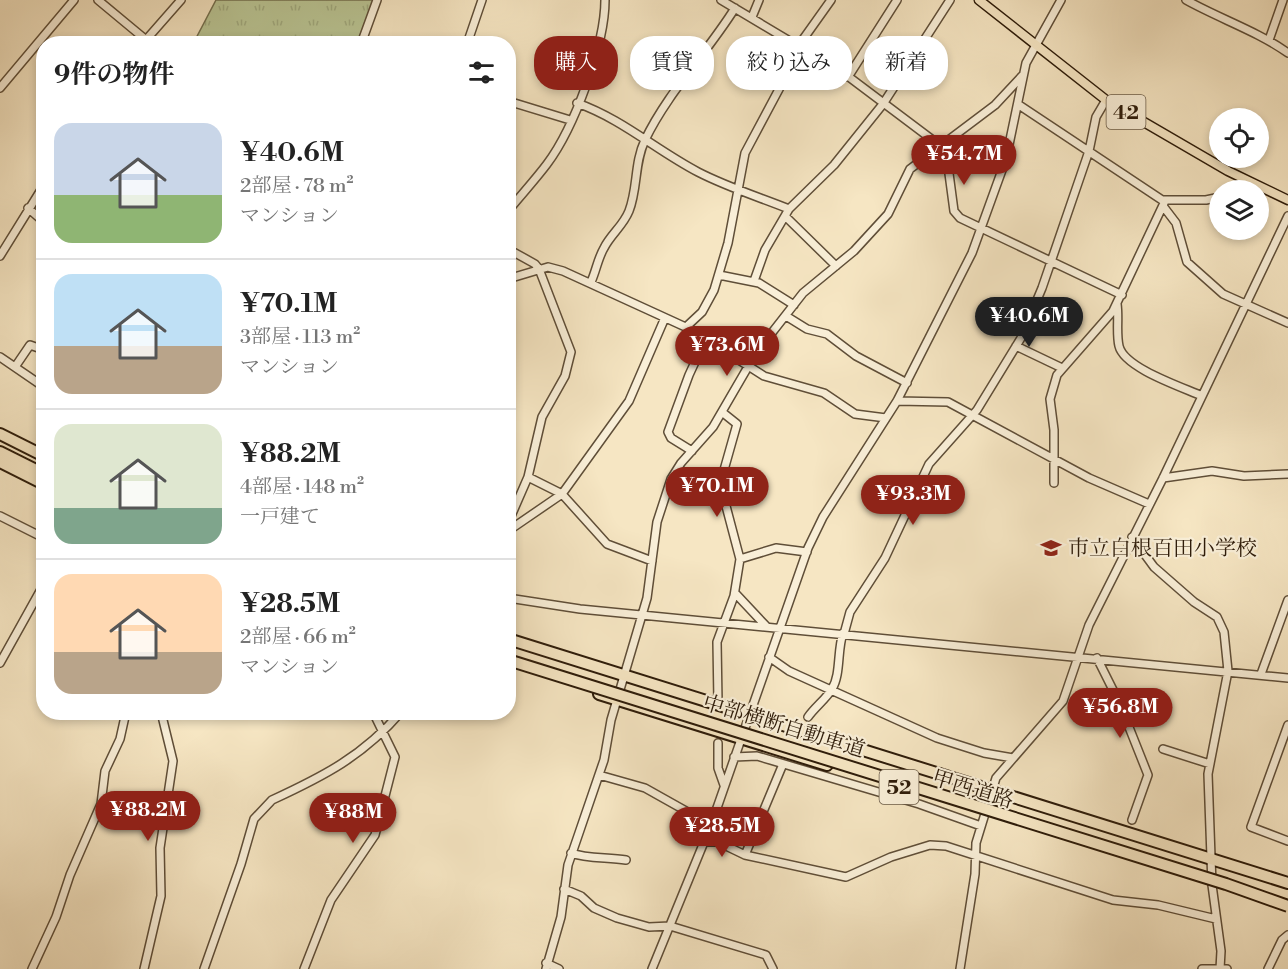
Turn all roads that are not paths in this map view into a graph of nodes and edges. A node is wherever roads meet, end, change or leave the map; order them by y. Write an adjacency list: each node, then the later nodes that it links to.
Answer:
1 (74, 0): 18 (street)
2 (98, 0): 19 (street)
3 (181, 0): 20 (street)
4 (377, 0): 21 (street)
5 (482, 0): 22 (street)
6 (605, 0): 36 (street)
7 (721, 0): 16 (street)
8 (759, 0): 17 (street)
9 (831, 0): 24 (street)
10 (897, 0): 29 (street)
11 (950, 0): 37 (street)
12 (979, 0): 26 (main road, 42)
13 (1061, 0): 26 (street)
14 (1186, 0): 25 (street)
15 (1283, 0): 25 (street)
16 (735, 8): 17 (street); 40 (street)
17 (752, 17): 23 (street)
18 (44, 36)
19 (140, 36)
20 (152, 36)
21 (364, 36)
22 (469, 36)
23 (785, 36)
24 (806, 36)
25 (1269, 40): 28 (street)
26 (1036, 44): 30 (street); 34 (main road, 42)
27 (36, 45): 32 (street)
28 (1288, 53)
29 (852, 72)
30 (1022, 76): 38 (street); 41 (street)
31 (852, 79): 37 (street)
32 (0, 88)
33 (777, 90): 44 (street)
34 (1106, 100): 42 (street); 43 (main road, 42)
35 (516, 103): 39 (street)
36 (577, 103): 39 (street); 40 (street)
37 (883, 104): 41 (street); 52 (street)
38 (1019, 105): 42 (street); 56 (street)
39 (570, 120): 49 (street)
40 (644, 141): 44 (street); 65 (street)
41 (941, 147): 56 (street); 60 (street)
42 (1089, 152): 50 (street); 59 (street)
43 (1245, 180)
44 (740, 189): 52 (street); 62 (street)
45 (1269, 192): 48 (main road, 42)
46 (36, 196): 51 (street)
47 (1209, 199): 50 (street)
48 (1288, 200)
49 (516, 201)
50 (1164, 203): 66 (street); 69 (street)
51 (28, 208): 53 (street); 58 (street)
52 (789, 209): 54 (street)
53 (36, 215)
54 (785, 216): 60 (street); 64 (street)
55 (1288, 216): 69 (street)
56 (981, 229): 59 (street); 82 (street)
57 (516, 253): 61 (street)
58 (0, 256)
59 (1051, 262): 66 (street); 75 (street)
60 (836, 266): 68 (street)
61 (539, 269): 63 (street); 65 (street); 98 (street)
62 (719, 275): 64 (street); 73 (street)
63 (516, 276)
64 (754, 281): 68 (street)
65 (591, 282): 71 (street)
66 (1122, 295): 67 (street)
67 (1117, 304): 80 (street); 83 (street)
68 (794, 305): 70 (street)
69 (1245, 305): 72 (street); 83 (street)
70 (786, 316): 78 (street); 82 (street)
71 (664, 320): 73 (street); 102 (street)
72 (1288, 323)
73 (686, 327): 74 (street)
74 (706, 338): 78 (street); 89 (street)
75 (1016, 346): 80 (street); 86 (street)
76 (36, 347): 79 (street)
77 (0, 357): 79 (street)
78 (748, 365): 85 (street); 87 (street)
79 (15, 367): 81 (street)
80 (1062, 368): 93 (street)
81 (36, 381)
82 (907, 384): 84 (street)
83 (1202, 396): 100 (street)
84 (897, 401): 86 (street); 87 (street)
85 (722, 412): 89 (street); 110 (street)
86 (973, 413): 93 (street); 120 (street)
87 (886, 418): 109 (street)
88 (0, 434): 91 (highway)
89 (692, 451): 111 (street)
90 (0, 452): 95 (highway)
91 (36, 452)
92 (0, 457): 97 (highway)
93 (1053, 459): 101 (street); 103 (street)
94 (0, 462): 99 (highway)
95 (36, 470)
96 (1288, 474): 100 (street)
97 (36, 477)
98 (528, 477): 102 (street); 104 (street)
99 (36, 478)
100 (1163, 478): 103 (street)
101 (1054, 483)
102 (562, 494): 106 (street); 111 (street)
103 (1149, 504): 108 (street)
104 (516, 505)
105 (0, 516): 107 (street)
106 (516, 526)
107 (36, 534)
108 (1132, 537): 123 (street); 129 (street)
109 (807, 552): 110 (street); 119 (street)
110 (741, 559): 112 (street)
111 (652, 561): 116 (street)
112 (735, 593): 117 (street); 118 (street)
113 (36, 598): 127 (street)
114 (516, 599): 116 (street)
115 (1288, 600): 131 (street)
116 (642, 615): 117 (street); 130 (street)
117 (725, 623): 118 (street); 135 (street)
118 (767, 627): 119 (street)
119 (779, 629): 120 (street); 122 (street)
120 (843, 634): 123 (street); 133 (street)
121 (516, 641): 130 (highway, 甲西道路 / 52)
122 (769, 657): 133 (street); 136 (street)
123 (1080, 657): 125 (street); 148 (street)
124 (516, 658): 168 (highway, 中部横断自動車道, bridge)
125 (1097, 658): 129 (street); 155 (street)
126 (516, 662): 169 (highway, 中部横断自動車道, bridge)
127 (0, 663)
128 (516, 668): 134 (highway, 甲西道路 / 52)
129 (1228, 671): 131 (street); 150 (street)
130 (625, 673): 134 (street); 135 (highway, 甲西道路 / 52)
131 (1261, 674): 132 (street)
132 (1288, 678)
133 (832, 689): 137 (street); 148 (street)
134 (617, 700): 144 (highway, 甲西道路 / 52); 151 (street)
135 (718, 702): 136 (highway, 甲西道路 / 52)
136 (749, 713): 144 (street); 153 (highway, 甲西道路 / 52)
137 (808, 717)
138 (124, 720): 176 (street)
139 (163, 720): 177 (street)
140 (377, 720): 143 (street)
141 (394, 720): 143 (street)
142 (1288, 725): 158 (street)
143 (383, 733): 178 (street); 179 (street)
144 (740, 739): 147 (street); 154 (highway, 甲西道路 / 52)
145 (717, 743): 152 (street)
146 (1163, 748): 150 (street)
147 (734, 757): 149 (street); 152 (street)
148 (1013, 758): 153 (street)
149 (783, 764): 157 (street); 161 (street)
150 (1210, 764): 163 (street)
151 (599, 775): 156 (street); 160 (street)
152 (724, 785): 156 (street)
153 (992, 790): 154 (street); 163 (highway, 甲西道路 / 52)
154 (985, 813): 157 (street); 166 (highway, 甲西道路 / 52)
155 (1132, 820)
156 (711, 825): 159 (street)
157 (981, 826): 162 (street)
158 (1288, 841)
159 (704, 842): 161 (street); 172 (street)
160 (571, 853): 164 (street); 167 (street)
161 (745, 855): 162 (street)
162 (975, 855): 171 (street); 183 (street)
163 (1210, 857): 165 (highway, 甲西道路 / 52); 166 (street)
164 (626, 860)
165 (1288, 883)
166 (1212, 885): 170 (highway, 甲西道路 / 52); 171 (street)
167 (564, 889): 172 (street); 174 (street)
168 (1288, 901)
169 (1288, 906)
170 (1288, 911)
171 (1216, 919): 175 (street)
172 (670, 926): 181 (street); 182 (street)
173 (1288, 935): 185 (street)
174 (546, 966): 180 (street)
175 (1223, 968): 184 (street)
176 (32, 969)
177 (144, 969)
178 (204, 969)
179 (304, 969)
180 (559, 969)
181 (652, 969)
182 (773, 969)
183 (960, 969)
184 (1202, 969)
185 (1268, 969)

